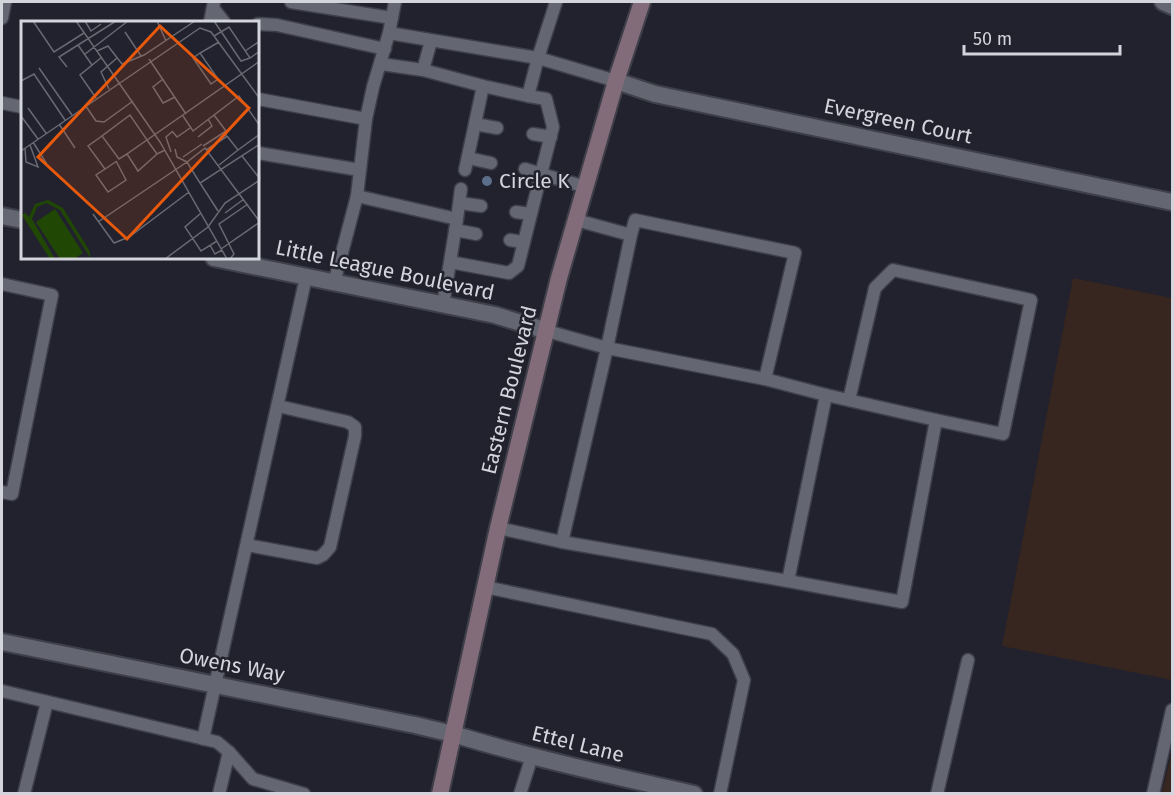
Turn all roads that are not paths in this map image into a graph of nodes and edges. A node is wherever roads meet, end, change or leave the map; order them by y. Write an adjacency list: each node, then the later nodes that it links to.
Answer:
1 (5, 2): 9 (lane)
2 (291, 2): 10 (lane)
3 (395, 2): 10 (lane)
4 (556, 2): 17 (lane)
5 (642, 2): 20 (main road, Eastern Boulevard)
6 (1163, 2): 8 (street)
7 (214, 5): 11 (lane); 12 (lane)
8 (1173, 6)
9 (2, 18)
10 (392, 18): 14 (lane)
11 (210, 21)
12 (223, 21)
13 (260, 24): 16 (lane)
14 (389, 33): 15 (lane); 16 (lane)
15 (431, 41): 17 (lane); 19 (lane)
16 (385, 49): 18 (lane)
17 (537, 58): 20 (lane); 22 (lane)
18 (381, 64): 19 (lane); 26 (lane)
19 (423, 70): 21 (lane)
20 (616, 81): 36 (main road, Eastern Boulevard); 39 (street, Evergreen Court)
21 (483, 86): 22 (lane); 27 (lane)
22 (528, 96): 30 (lane)
23 (260, 99): 26 (lane)
24 (2, 103): 25 (lane)
25 (21, 107)
26 (366, 119): 34 (lane)
27 (475, 124): 28 (lane); 32 (lane)
28 (497, 128)
29 (532, 134): 30 (lane)
30 (551, 137): 35 (lane)
31 (260, 153): 34 (lane)
32 (491, 163)
33 (525, 169): 35 (lane)
34 (360, 170): 38 (lane)
35 (541, 174): 36 (lane); 43 (lane)
36 (586, 187): 46 (main road, Eastern Boulevard)
37 (461, 189): 40 (lane)
38 (357, 196): 47 (lane); 55 (lane)
39 (1173, 202)
40 (459, 203): 41 (lane); 47 (lane)
41 (481, 206)
42 (516, 212): 43 (lane)
43 (530, 214): 51 (lane)
44 (2, 216): 45 (street)
45 (21, 220)
46 (576, 220): 49 (lane); 58 (main road, Eastern Boulevard)
47 (456, 225): 48 (lane); 53 (lane)
48 (476, 234)
49 (631, 235): 59 (lane); 60 (lane)
50 (510, 240): 51 (lane)
51 (523, 242): 53 (lane)
52 (223, 260): 54 (street, Little League Boulevard)
53 (450, 262): 57 (lane)
54 (306, 278): 55 (street, Little League Boulevard); 63 (lane)
55 (333, 283): 57 (street, Little League Boulevard)
56 (2, 284): 65 (lane)
57 (443, 305): 58 (street, Little League Boulevard)
58 (547, 331): 59 (lane); 66 (main road, Eastern Boulevard)
59 (608, 348): 60 (lane); 67 (lane)
60 (765, 379): 61 (lane)
61 (826, 395): 62 (lane); 69 (lane)
62 (849, 400): 64 (lane); 64 (lane)
63 (278, 406): 68 (lane); 68 (lane)
64 (936, 420): 69 (lane)
65 (2, 492)
66 (498, 528): 67 (lane); 70 (main road, Eastern Boulevard)
67 (562, 542): 69 (lane)
68 (247, 545): 73 (lane)
69 (788, 581)
70 (485, 587): 77 (main road, Eastern Boulevard); 88 (lane)
71 (2, 642): 73 (street, Owens Way)
72 (968, 660): 89 (lane)
73 (215, 685): 77 (street, Owens Way); 78 (lane)
74 (2, 691): 75 (lane)
75 (47, 702): 78 (lane); 82 (lane)
76 (1173, 710): 90 (lane)
77 (453, 735): 80 (street, Ettel Lane); 85 (main road, Eastern Boulevard)
78 (203, 739): 79 (lane)
79 (229, 752): 83 (lane); 84 (lane)
80 (532, 756): 81 (street, Ettel Lane); 86 (lane)
81 (632, 787): 87 (street, Ettel Lane)
82 (24, 794)
83 (219, 794)
84 (304, 794)
85 (440, 794)
86 (520, 794)
87 (694, 794)
88 (720, 794)
89 (937, 794)
90 (1153, 794)

